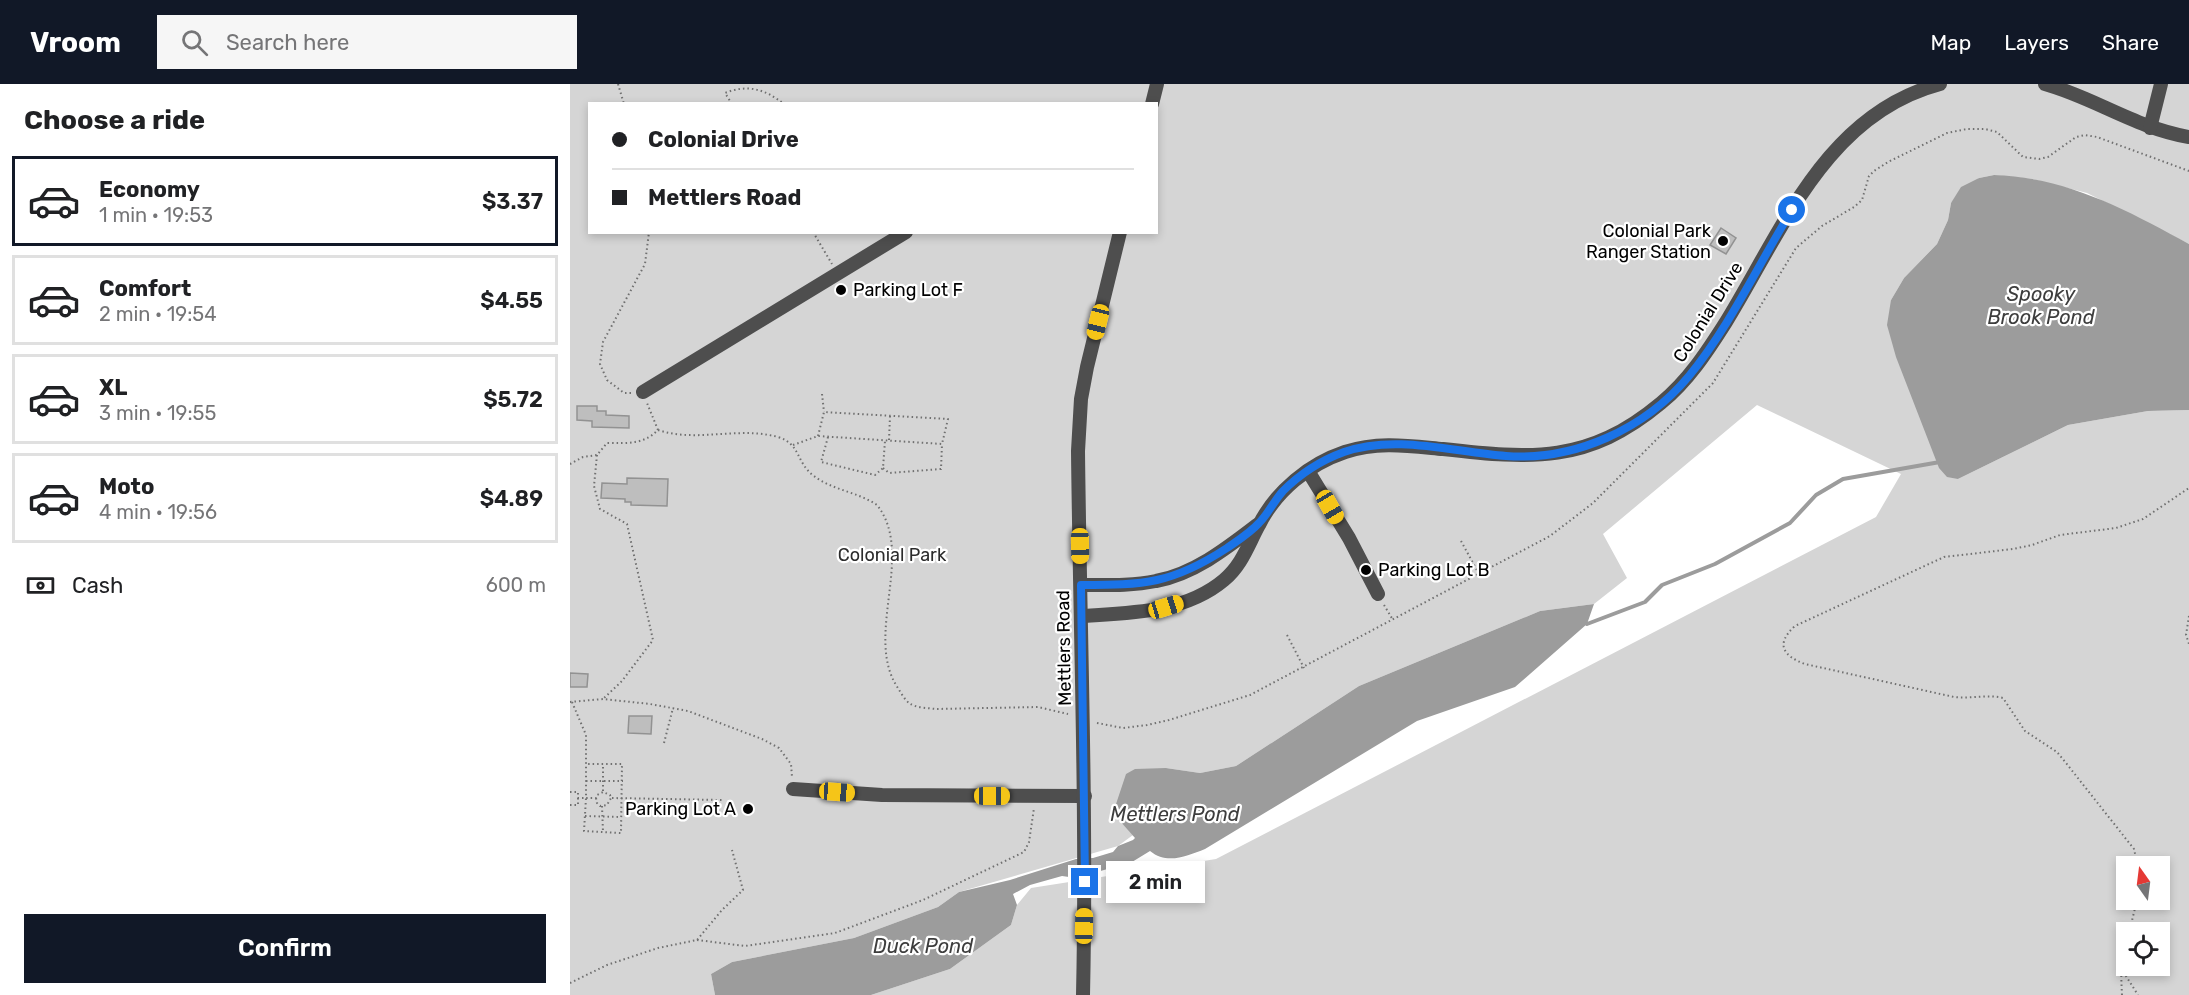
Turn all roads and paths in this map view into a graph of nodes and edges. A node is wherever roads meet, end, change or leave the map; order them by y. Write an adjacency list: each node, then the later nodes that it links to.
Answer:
1 (618, 84): 6 (path)
2 (1157, 84): 9 (street)
3 (1940, 84): 31 (street, Colonial Drive)
4 (2045, 84): 10 (street)
5 (2162, 84): 10 (street)
6 (623, 102)
7 (731, 102): 8 (path)
8 (781, 102)
9 (1152, 102)
10 (2150, 128): 11 (street)
11 (2189, 137)
12 (2189, 171): 35 (path)
13 (649, 234): 18 (path)
14 (814, 234): 17 (path)
15 (903, 234): 17 (street)
16 (1120, 234): 36 (street, Mettlers Road)
17 (838, 274): 18 (street)
18 (643, 392): 22 (path)
19 (822, 394): 20 (path)
20 (824, 412): 21 (path); 23 (path)
21 (890, 416): 25 (path); 26 (path)
22 (658, 430): 27 (path); 28 (path)
23 (818, 436): 24 (path); 27 (path)
24 (828, 437): 25 (path); 30 (path)
25 (887, 441): 26 (path); 30 (path)
26 (942, 444): 30 (path)
27 (793, 445): 47 (path)
28 (597, 455): 29 (path); 44 (path)
29 (570, 464)
30 (883, 468)
31 (1308, 471): 33 (street, Colonial Drive); 37 (street)
32 (2189, 488): 73 (path)
33 (1259, 524): 36 (street, Colonial Drive); 38 (street, Colonial Drive)
34 (1461, 541): 35 (path)
35 (1479, 574): 40 (path)
36 (1081, 585): 38 (street, Mettlers Road)
37 (1378, 594): 40 (path)
38 (1082, 616): 59 (street, Mettlers Road)
39 (2189, 616): 42 (path)
40 (1393, 620): 43 (path)
41 (1287, 635): 43 (path)
42 (2189, 644)
43 (1304, 668): 48 (path)
44 (603, 699): 45 (path); 46 (path)
45 (571, 702): 50 (path)
46 (673, 708): 49 (path); 55 (path)
47 (1075, 716)
48 (1091, 721)
49 (664, 743)
50 (586, 764): 51 (path); 52 (path)
51 (603, 764): 53 (path); 54 (path)
52 (586, 781): 53 (path); 61 (path)
53 (603, 781): 54 (path); 57 (path)
54 (622, 782): 64 (path)
55 (793, 789): 58 (street)
56 (570, 792): 60 (path)
57 (603, 792): 62 (path); 63 (path)
58 (1036, 796): 59 (street); 74 (path)
59 (1085, 796): 78 (street, Mettlers Road)
60 (578, 798): 61 (path); 66 (path)
61 (586, 798): 62 (path); 68 (path)
62 (596, 798): 67 (path)
63 (610, 798): 64 (path); 67 (path)
64 (623, 798): 65 (path); 70 (path)
65 (722, 800)
66 (570, 805)
67 (602, 806): 69 (path)
68 (585, 816): 69 (path); 71 (path)
69 (603, 816): 70 (path); 71 (path)
70 (622, 817): 71 (path)
71 (603, 832)
72 (732, 850): 74 (path)
73 (2136, 856)
74 (697, 940): 77 (path)
75 (2121, 976): 79 (path)
76 (2126, 976): 80 (path)
77 (570, 983)
78 (1083, 995)
79 (2122, 995)
80 (2138, 995)

